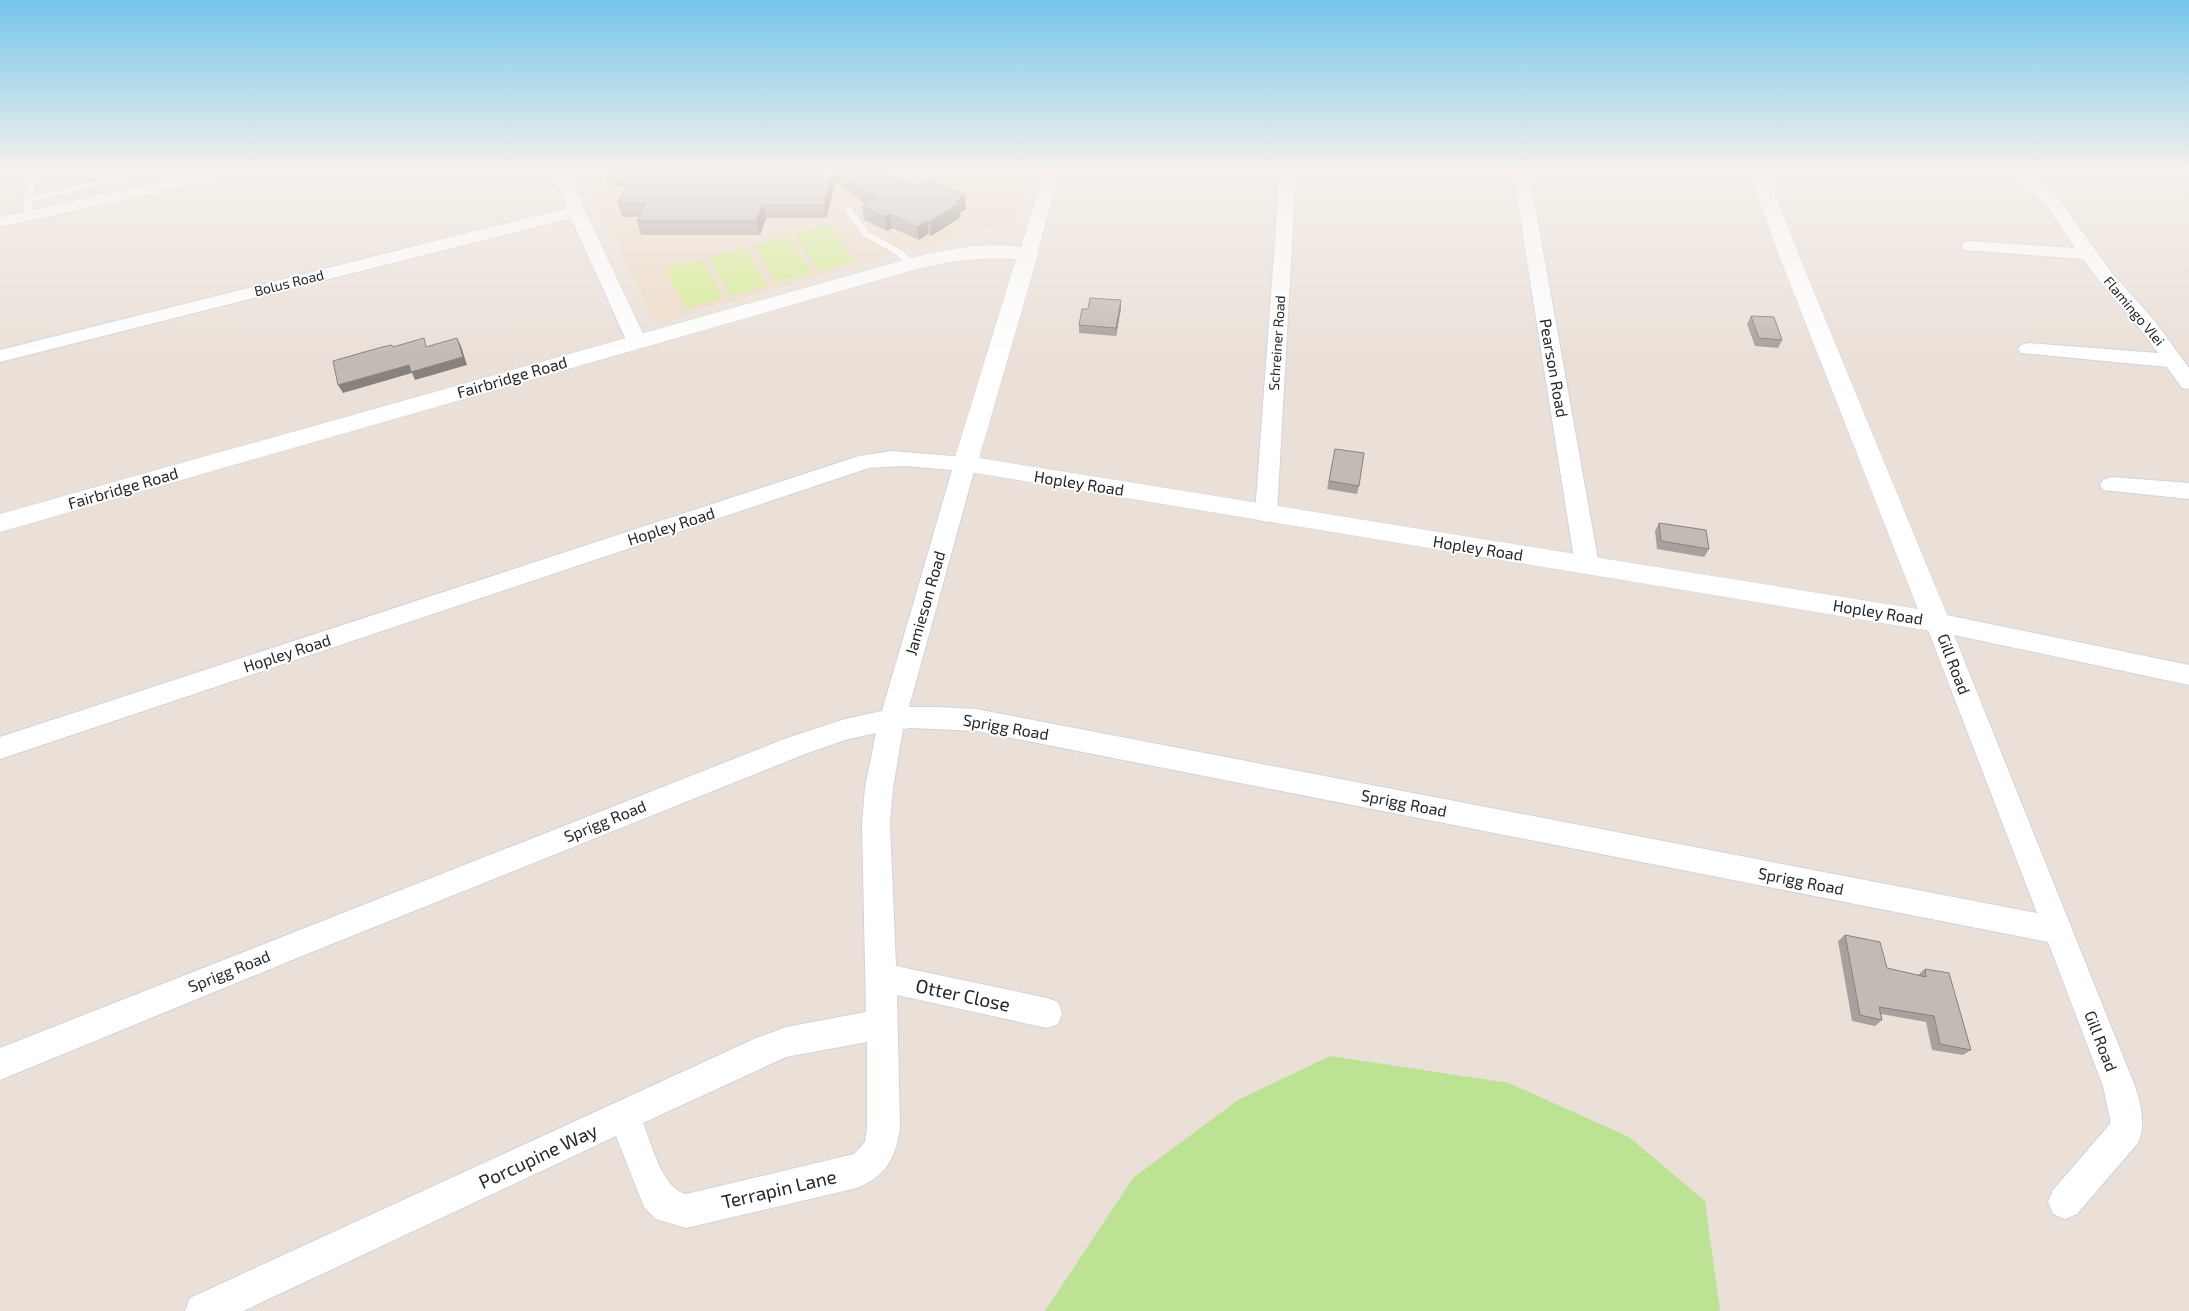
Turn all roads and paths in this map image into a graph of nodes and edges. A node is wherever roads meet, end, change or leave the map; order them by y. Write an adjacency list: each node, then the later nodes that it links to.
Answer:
1 (490, 233): 15 (street, Bolus Road)
2 (588, 233): 13 (street)
3 (865, 233): 12 (lane)
4 (1034, 233): 10 (street, Jamieson Road)
5 (1284, 233): 21 (street, Schreiner Road)
6 (1531, 233): 23 (street, Pearson Road)
7 (1781, 233): 24 (street, Gill Road)
8 (2074, 233): 11 (street, Flamingo Vlei)
9 (1970, 246): 11 (street)
10 (1028, 254): 12 (street, Fairbridge Road); 18 (street, Jamieson Road)
11 (2089, 254): 16 (street, Flamingo Vlei)
12 (911, 264): 13 (street, Fairbridge Road)
13 (636, 342): 22 (street, Fairbridge Road)
14 (2028, 349): 16 (street)
15 (0, 356)
16 (2174, 361): 17 (street, Flamingo Vlei)
17 (2189, 383)
18 (965, 464): 21 (street, Hopley Road); 26 (street, Jamieson Road); 27 (street, Hopley Road)
19 (2111, 485): 20 (street)
20 (2189, 491)
21 (1266, 514): 23 (street, Hopley Road)
22 (0, 523)
23 (1587, 565): 24 (street, Hopley Road)
24 (1938, 622): 25 (street, Hopley Road); 28 (street, Gill Road)
25 (2189, 675)
26 (892, 720): 28 (street, Sprigg Road); 29 (street, Jamieson Road); 32 (street, Sprigg Road)
27 (0, 748)
28 (2059, 931): 34 (street, Gill Road)
29 (880, 977): 30 (street, Otter Close); 31 (street, Jamieson Road)
30 (1046, 1012)
31 (882, 1035): 33 (street, Porcupine Way); 33 (street, Terrapin Lane)
32 (0, 1064)
33 (624, 1116): 35 (street, Porcupine Way)
34 (2065, 1202)
35 (203, 1311)

